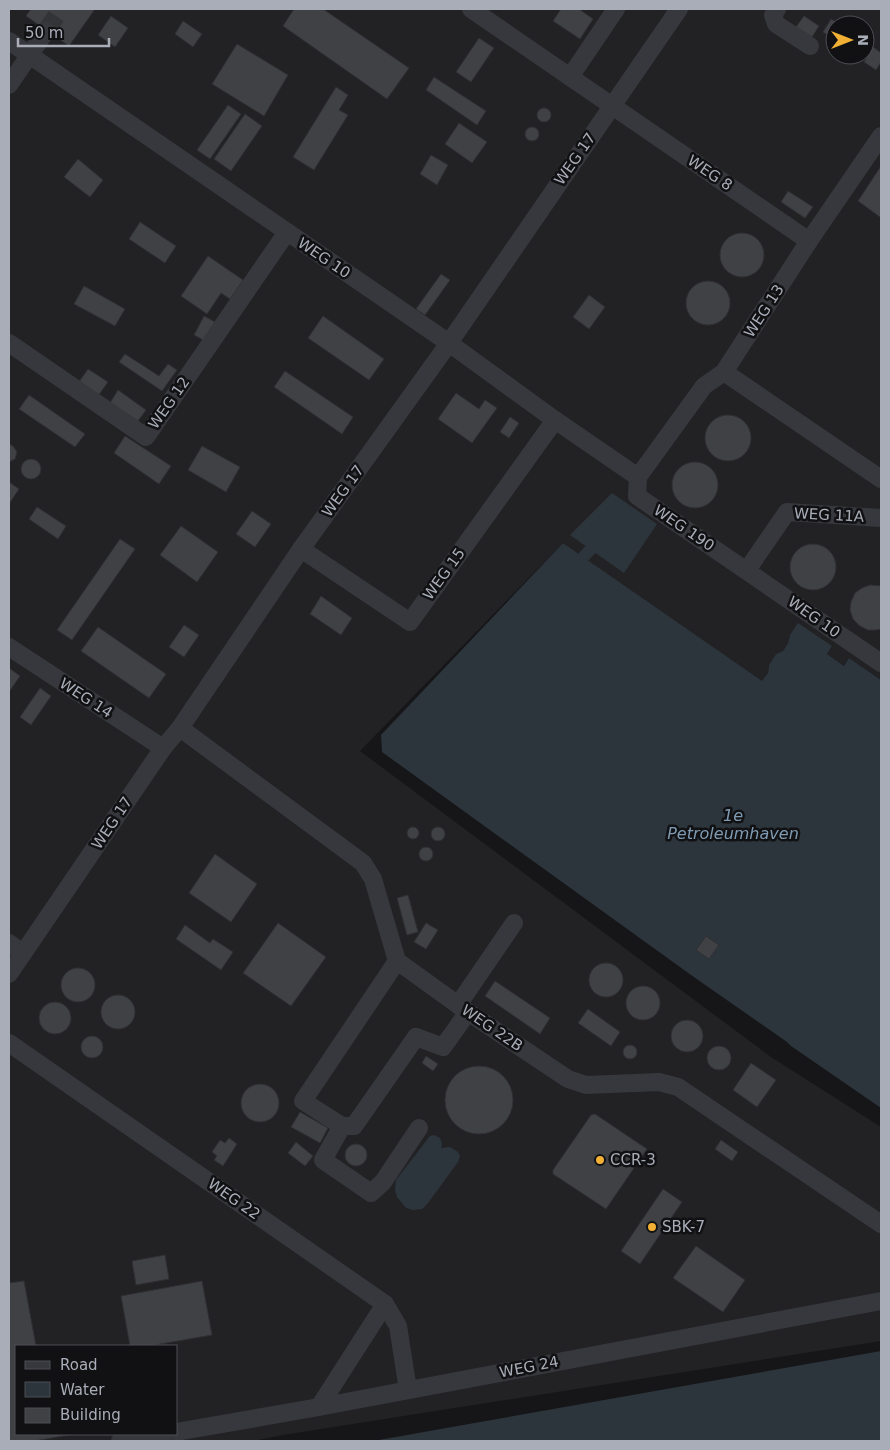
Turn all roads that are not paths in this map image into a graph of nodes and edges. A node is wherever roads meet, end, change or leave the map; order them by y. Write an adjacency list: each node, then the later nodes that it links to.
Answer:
1 (471, 9): 9 (lane, WEG 8)
2 (616, 9): 9 (lane)
3 (679, 9): 11 (lane, WEG 17)
4 (776, 9): 7 (lane)
5 (46, 30): 8 (lane)
6 (9, 41): 8 (lane, WEG 10)
7 (810, 46)
8 (30, 54): 10 (lane); 13 (lane, WEG 10)
9 (570, 77): 11 (lane, WEG 8)
10 (9, 85)
11 (612, 106): 14 (lane, WEG 8); 15 (lane, WEG 17)
12 (881, 136): 14 (lane, WEG 13)
13 (287, 232): 15 (lane, WEG 10); 16 (lane, WEG 12)
14 (809, 241): 17 (lane, WEG 13)
15 (449, 343): 18 (lane, WEG 10); 22 (lane, WEG 17)
16 (12, 352)
17 (724, 372): 19 (lane, WEG 13); 20 (lane)
18 (555, 420): 19 (lane, WEG 10); 22 (lane, WEG 15)
19 (638, 477): 23 (lane, WEG 190)
20 (881, 479)
21 (881, 518): 23 (lane, WEG 11A)
22 (301, 549): 26 (lane, WEG 17)
23 (746, 570): 25 (lane, WEG 10)
24 (9, 647): 27 (lane, WEG 14)
25 (881, 663)
26 (180, 728): 27 (lane, WEG 17); 30 (lane)
27 (163, 748): 29 (lane, WEG 17)
28 (514, 923): 32 (lane)
29 (16, 948): 31 (lane, WEG 17)
30 (397, 962): 32 (lane, WEG 22B); 34 (lane)
31 (9, 974)
32 (463, 1009): 34 (lane); 36 (lane, WEG 22B)
33 (9, 1043): 38 (lane, WEG 22)
34 (342, 1126): 35 (lane)
35 (419, 1128)
36 (881, 1224)
37 (881, 1301): 39 (lane, WEG 24)
38 (385, 1304): 39 (lane, WEG 22); 40 (lane)
39 (408, 1390): 40 (lane, WEG 24)
40 (319, 1407): 41 (lane, WEG 24)
41 (178, 1432)
42 (158, 1435): 43 (lane)
43 (120, 1441)

